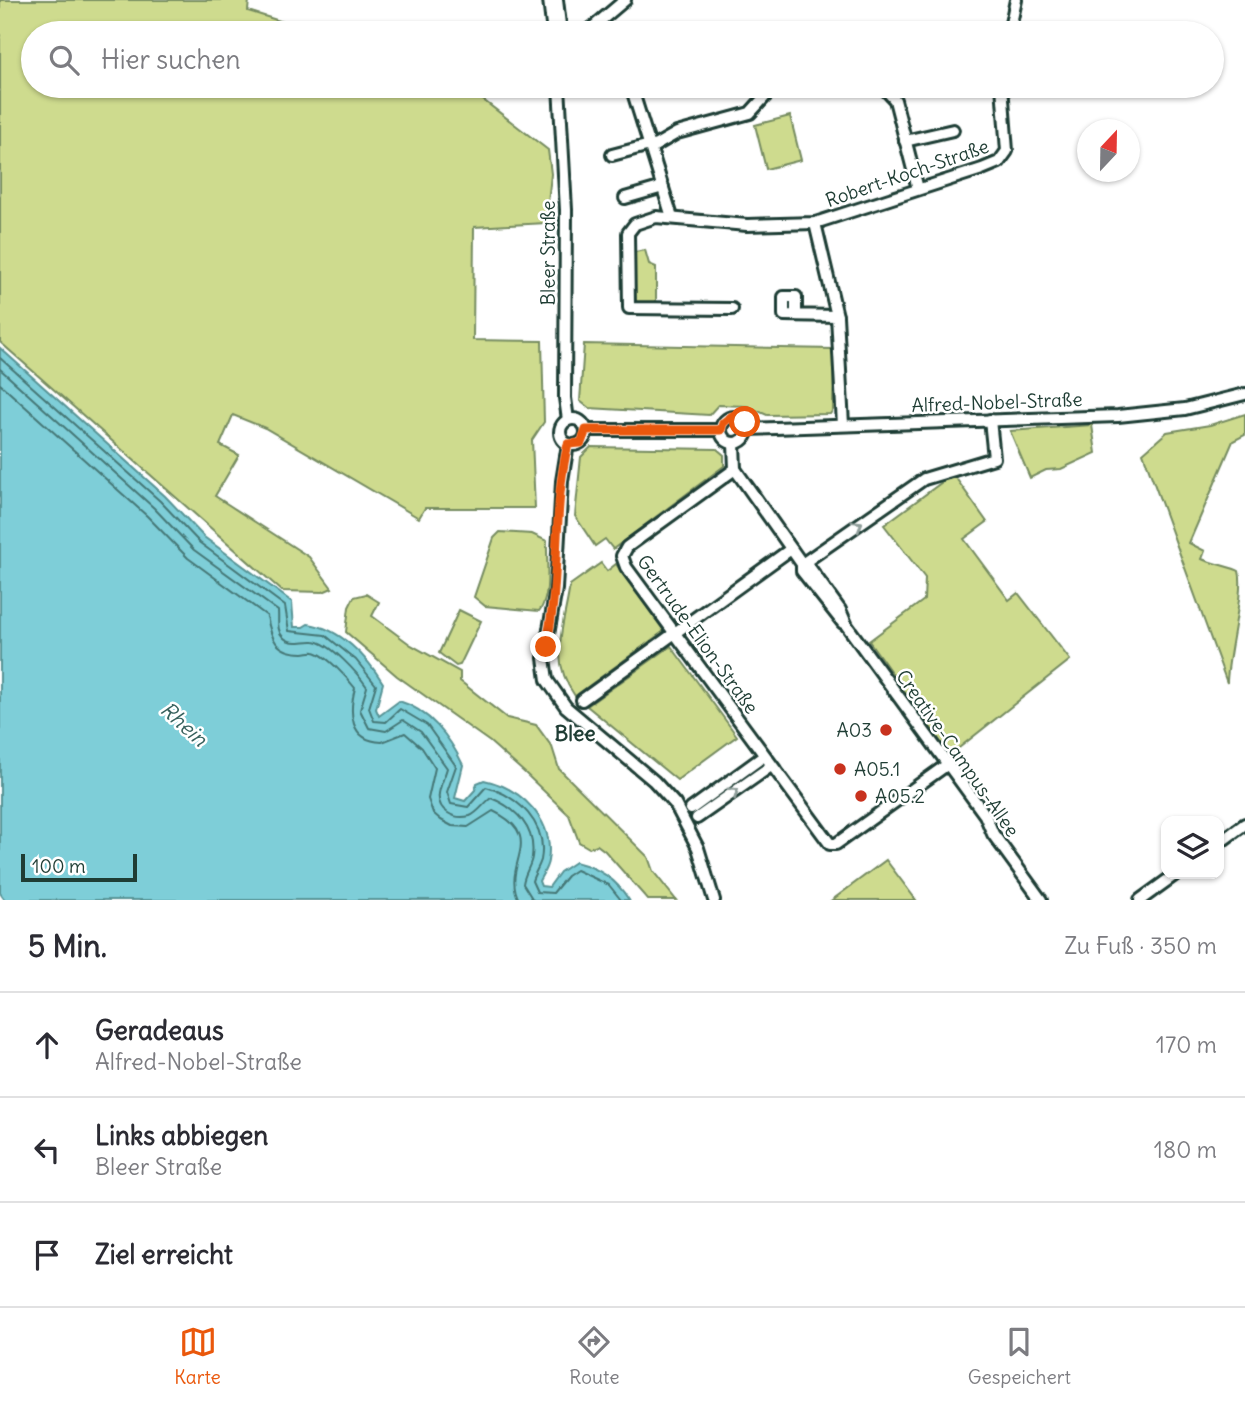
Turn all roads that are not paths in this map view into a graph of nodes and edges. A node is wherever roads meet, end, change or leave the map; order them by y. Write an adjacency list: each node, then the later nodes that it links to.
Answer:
1 (549, 0): 5 (street)
2 (557, 0): 6 (street)
3 (625, 0): 7 (street)
4 (1016, 0): 8 (street)
5 (552, 21)
6 (560, 21)
7 (600, 21)
8 (1012, 21)
9 (560, 98): 27 (street, Bleer Straße)
10 (635, 98): 16 (street)
11 (764, 98): 16 (street)
12 (894, 98): 15 (street)
13 (1003, 98): 19 (street, Robert-Koch-Straße)
14 (953, 130): 15 (street)
15 (905, 141): 19 (street)
16 (651, 146): 17 (street); 18 (street)
17 (612, 155)
18 (663, 187): 20 (street); 21 (street)
19 (918, 190): 22 (street, Robert-Koch-Straße)
20 (625, 198)
21 (672, 217): 22 (street, Robert-Koch-Straße); 23 (street, Robert-Koch-Straße)
22 (815, 223): 25 (street, Robert-Koch-Straße)
23 (732, 309)
24 (796, 315): 25 (street)
25 (837, 316): 29 (street, Robert-Koch-Straße)
26 (1245, 394): 28 (street, Alfred-Nobel-Straße)
27 (568, 420): 31 (street); 34 (street)
28 (990, 420): 29 (street, Alfred-Nobel-Straße); 37 (street, one-way to 28)
29 (843, 425): 30 (street, Alfred-Nobel-Straße)
30 (747, 429): 32 (street); 33 (street)
31 (586, 430): 32 (street); 34 (street)
32 (721, 430): 33 (street)
33 (734, 443): 35 (street)
34 (568, 444): 46 (street)
35 (735, 470): 36 (street, Creative-Campus-Allee); 38 (street, Gertrude-Elion-Straße)
36 (791, 549): 37 (street, Creative-Campus-Allee); 38 (street)
37 (802, 564): 41 (street, Creative-Campus-Allee)
38 (675, 634): 39 (street); 40 (street, Gertrude-Elion-Straße)
39 (582, 700)
40 (764, 756): 42 (street, Gertrude-Elion-Straße); 42 (street, one-way to 42)
41 (948, 764): 42 (street, Gertrude-Elion-Straße); 47 (street, Creative-Campus-Allee)
42 (771, 766)
43 (1245, 824): 44 (street)
44 (1224, 839)
45 (1169, 879): 48 (street)
46 (714, 900)
47 (1041, 900)
48 (1140, 900)

